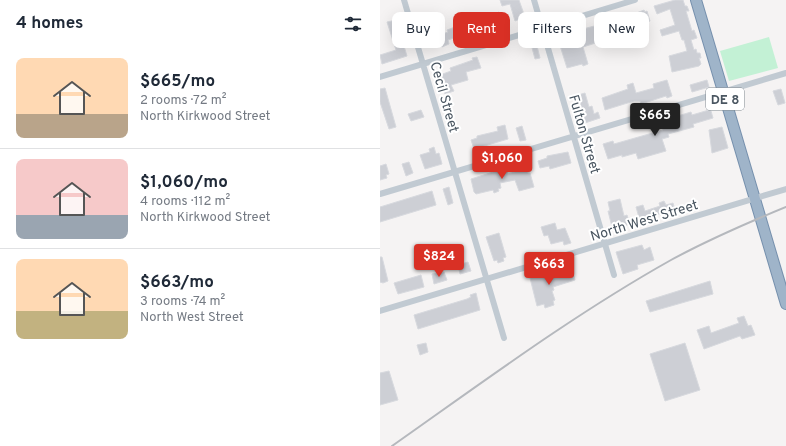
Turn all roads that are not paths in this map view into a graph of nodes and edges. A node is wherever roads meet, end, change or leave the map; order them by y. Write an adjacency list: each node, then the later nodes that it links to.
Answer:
1 (404, 0): 9 (street, Cecil Street)
2 (534, 0): 5 (street, Fulton Street)
3 (635, 0): 6 (street)
4 (696, 0): 12 (highway, DE 8)
5 (537, 12)
6 (586, 15)
7 (518, 35): 9 (street)
8 (548, 48): 13 (street, Fulton Street)
9 (423, 64): 11 (street); 14 (street, Cecil Street)
10 (786, 73): 12 (street)
11 (380, 77)
12 (723, 92): 13 (street); 17 (highway, DE 8)
13 (573, 135): 14 (street); 18 (street, Fulton Street)
14 (454, 172): 16 (street); 20 (street, Cecil Street)
15 (786, 188): 17 (street, North West Street)
16 (380, 194)
17 (754, 199): 18 (street, North West Street); 21 (highway, DE 8)
18 (605, 244): 19 (street, Fulton Street); 20 (street, North West Street)
19 (614, 275)
20 (486, 279): 22 (street, North West Street); 23 (street, Cecil Street)
21 (786, 304)
22 (380, 311)
23 (504, 338)

